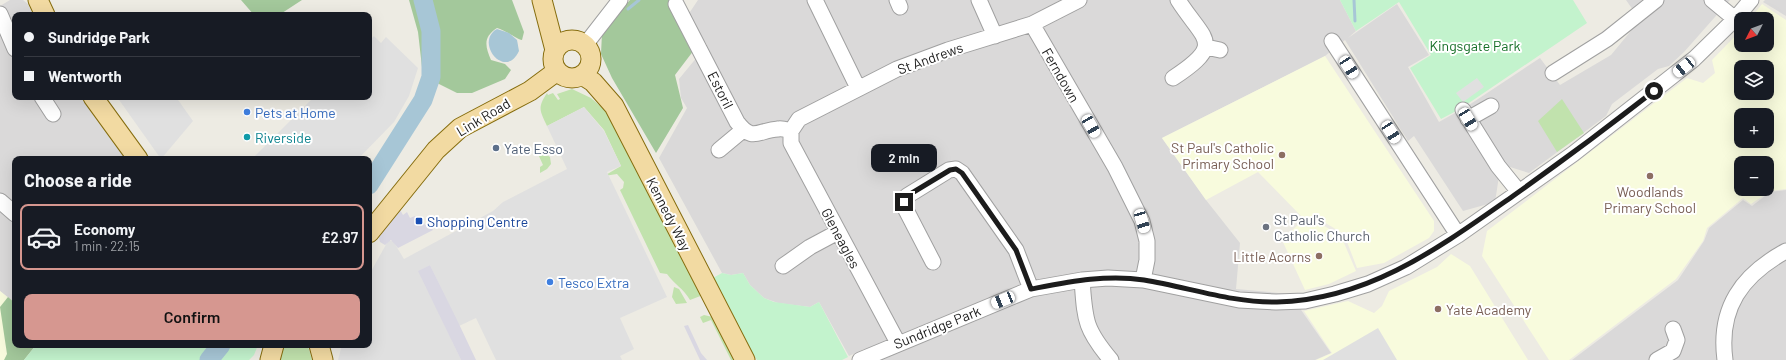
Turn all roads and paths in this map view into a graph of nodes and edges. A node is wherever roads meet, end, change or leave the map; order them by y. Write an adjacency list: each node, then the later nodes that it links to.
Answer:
1 (38, 0): 12 (main road)
2 (620, 0): 21 (street)
3 (815, 0): 27 (street)
4 (979, 0): 18 (street)
5 (1079, 0): 17 (street, St Andrews)
6 (1178, 0): 26 (street)
7 (1656, 0): 24 (street)
8 (1712, 0): 15 (street)
9 (1751, 0): 13 (street, Sundridge Park)
10 (676, 4): 32 (street, Estoril)
11 (545, 8): 21 (main road); 22 (main road)
12 (44, 12)
13 (1741, 12)
14 (0, 14): 20 (street)
15 (1734, 18)
16 (1734, 20): 36 (street, Sundridge Park)
17 (1032, 24): 18 (street, St Andrews); 46 (street, Ferndown)
18 (995, 36): 27 (street, St Andrews)
19 (1332, 41): 41 (street)
20 (12, 42)
21 (578, 42): 22 (main road); 25 (main road)
22 (555, 50): 23 (main road)
23 (557, 71): 25 (main road); 39 (main road, Link Road)
24 (1553, 73)
25 (582, 75): 50 (main road, Kennedy Way)
26 (1173, 78)
27 (858, 88): 33 (street, St Andrews)
28 (44, 100): 31 (street)
29 (95, 100): 35 (main road)
30 (1491, 106): 36 (street)
31 (53, 114)
32 (744, 130): 33 (street); 34 (street)
33 (791, 131): 40 (street, Gleneagles)
34 (719, 150)
35 (136, 156)
36 (1519, 192): 41 (street, Sundridge Park)
37 (1, 202): 38 (street)
38 (12, 211)
39 (372, 231)
40 (838, 232): 44 (street); 49 (street, Gleneagles)
41 (1458, 235): 46 (street, Sundridge Park)
42 (1786, 251): 54 (street)
43 (933, 262): 47 (street)
44 (782, 266)
45 (1082, 280): 46 (street, Sundridge Park); 47 (street, Sundridge Park); 52 (street)
46 (1143, 280)
47 (1031, 289): 49 (street, Sundridge Park)
48 (1673, 329): 53 (street)
49 (898, 343): 51 (street, Sundridge Park)
50 (745, 360)
51 (860, 360)
52 (1111, 360)
53 (1657, 360)
54 (1725, 360)

